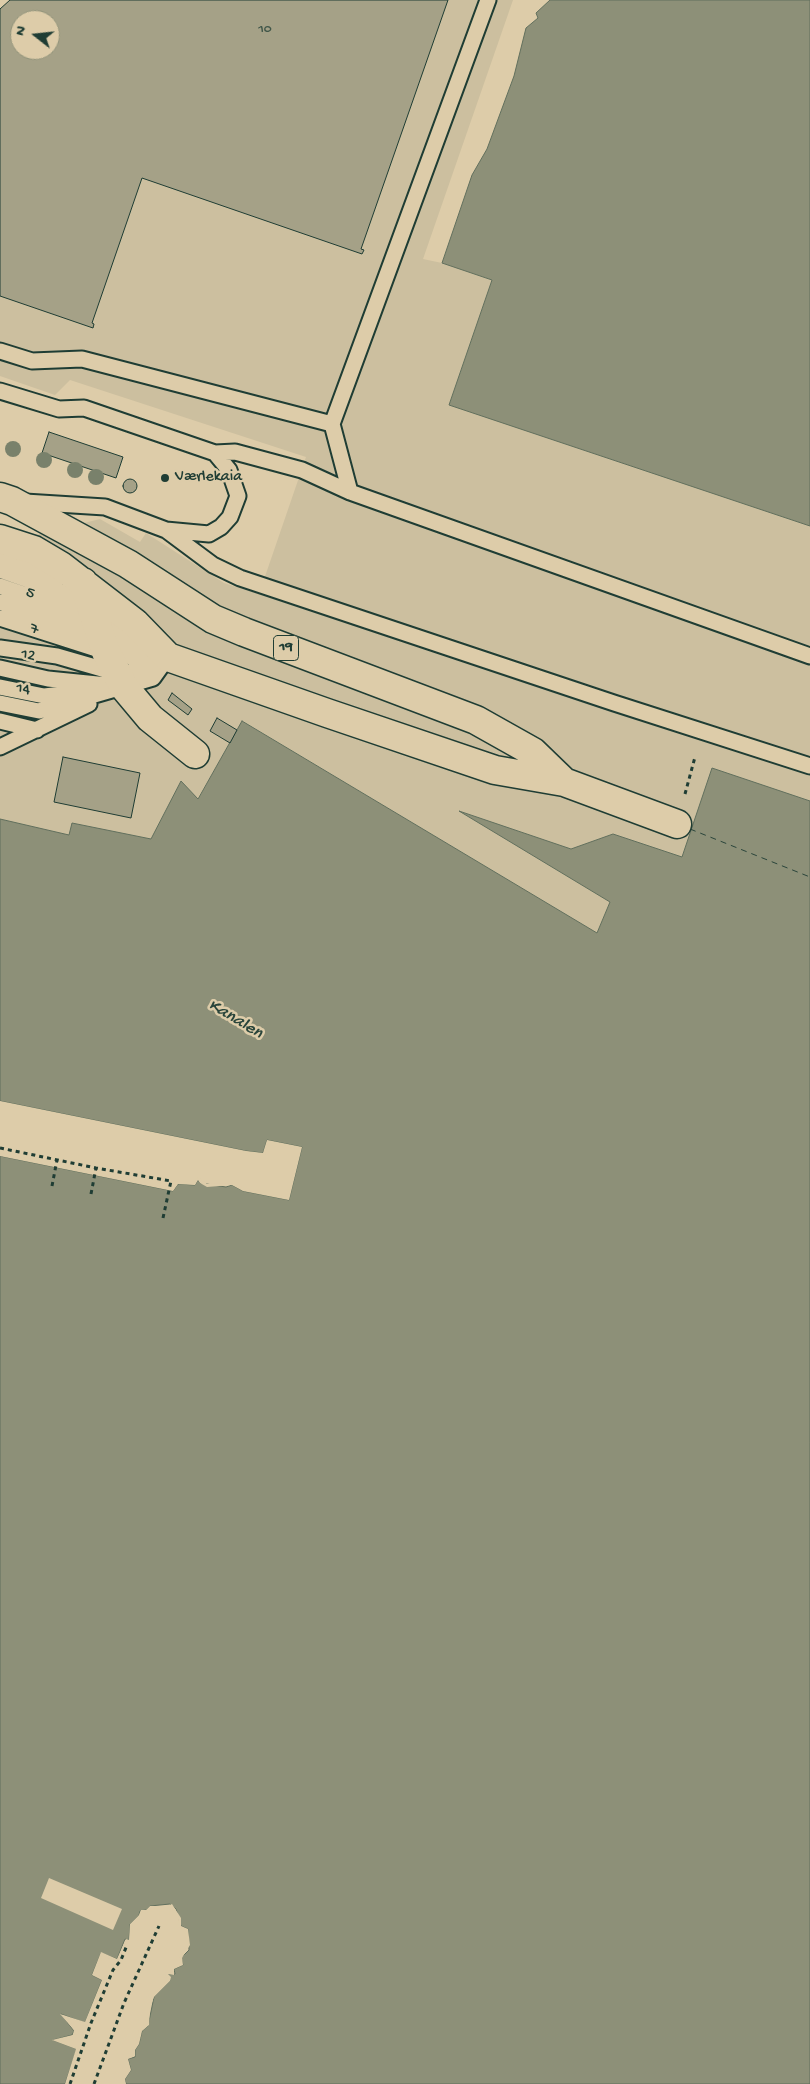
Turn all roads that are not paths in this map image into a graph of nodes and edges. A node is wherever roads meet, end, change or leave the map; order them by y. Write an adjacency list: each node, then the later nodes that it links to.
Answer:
1 (488, 0): 4 (lane)
2 (0, 351): 4 (lane)
3 (0, 391): 5 (lane)
4 (332, 424): 6 (lane)
5 (215, 452): 6 (lane); 9 (lane)
6 (350, 492): 19 (lane)
7 (6, 499): 8 (highway, 19); 9 (lane)
8 (63, 529): 14 (highway, 19); 30 (highway, 19)
9 (166, 530): 29 (lane)
10 (4, 559): 14 (highway, 19)
11 (0, 586): 14 (lane)
12 (0, 602): 14 (lane, 5)
13 (0, 618): 14 (lane)
14 (102, 636): 17 (lane); 18 (lane); 18 (lane); 18 (highway, 19); 18 (lane); 20 (lane, 12); 21 (lane); 22 (lane, 14); 24 (lane); 28 (highway, 19)
15 (0, 637): 17 (lane, 7)
16 (0, 648): 17 (lane)
17 (56, 656)
18 (168, 656): 30 (highway, 19)
19 (810, 656)
20 (0, 668)
21 (0, 686)
22 (0, 703)
23 (0, 721): 24 (lane)
24 (37, 730): 25 (lane); 26 (lane); 27 (lane)
25 (0, 731)
26 (0, 740)
27 (0, 747)
28 (195, 754)
29 (810, 766)
30 (564, 782): 31 (highway, 19)
31 (677, 824)

